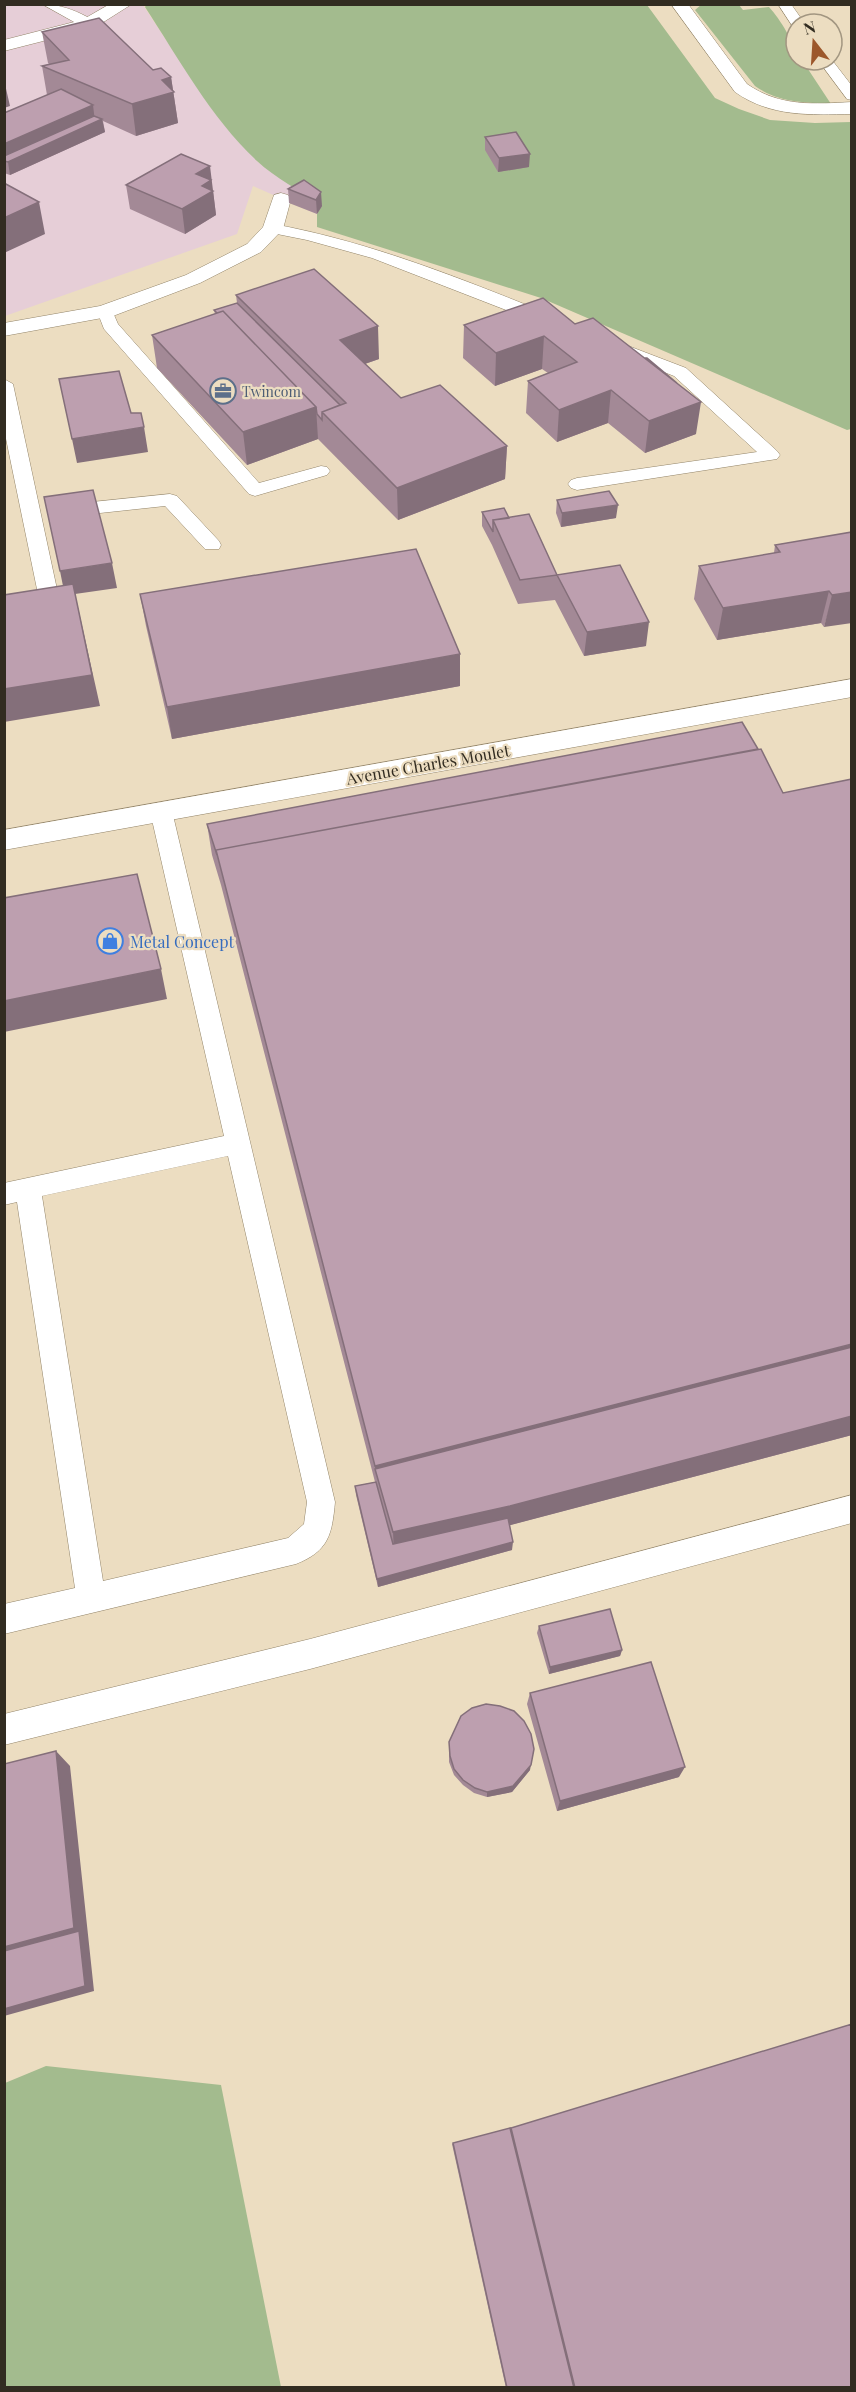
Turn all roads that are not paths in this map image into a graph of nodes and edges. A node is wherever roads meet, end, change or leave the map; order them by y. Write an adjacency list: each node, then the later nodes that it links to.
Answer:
1 (48, 4): 4 (lane)
2 (124, 4): 4 (street)
3 (679, 4): 9 (street)
4 (88, 24): 5 (lane); 6 (street)
5 (115, 45)
6 (4, 46)
7 (834, 72): 8 (lane)
8 (852, 96)
9 (852, 108)
10 (281, 199): 11 (street)
11 (273, 229): 12 (street); 13 (lane)
12 (105, 311): 14 (street); 17 (lane)
13 (562, 325)
14 (4, 330)
15 (604, 342): 18 (lane)
16 (4, 384): 19 (lane)
17 (321, 471)
18 (577, 483)
19 (33, 514): 20 (lane); 21 (lane)
20 (212, 545)
21 (48, 594)
22 (852, 688): 23 (street, Avenue Charles Moulet)
23 (161, 812): 24 (street, Avenue Charles Moulet); 25 (lane)
24 (4, 840)
25 (238, 1143): 26 (lane); 28 (lane)
26 (16, 1191): 28 (lane)
27 (852, 1509): 30 (lane)
28 (91, 1599): 29 (lane)
29 (4, 1619)
30 (4, 1730)

